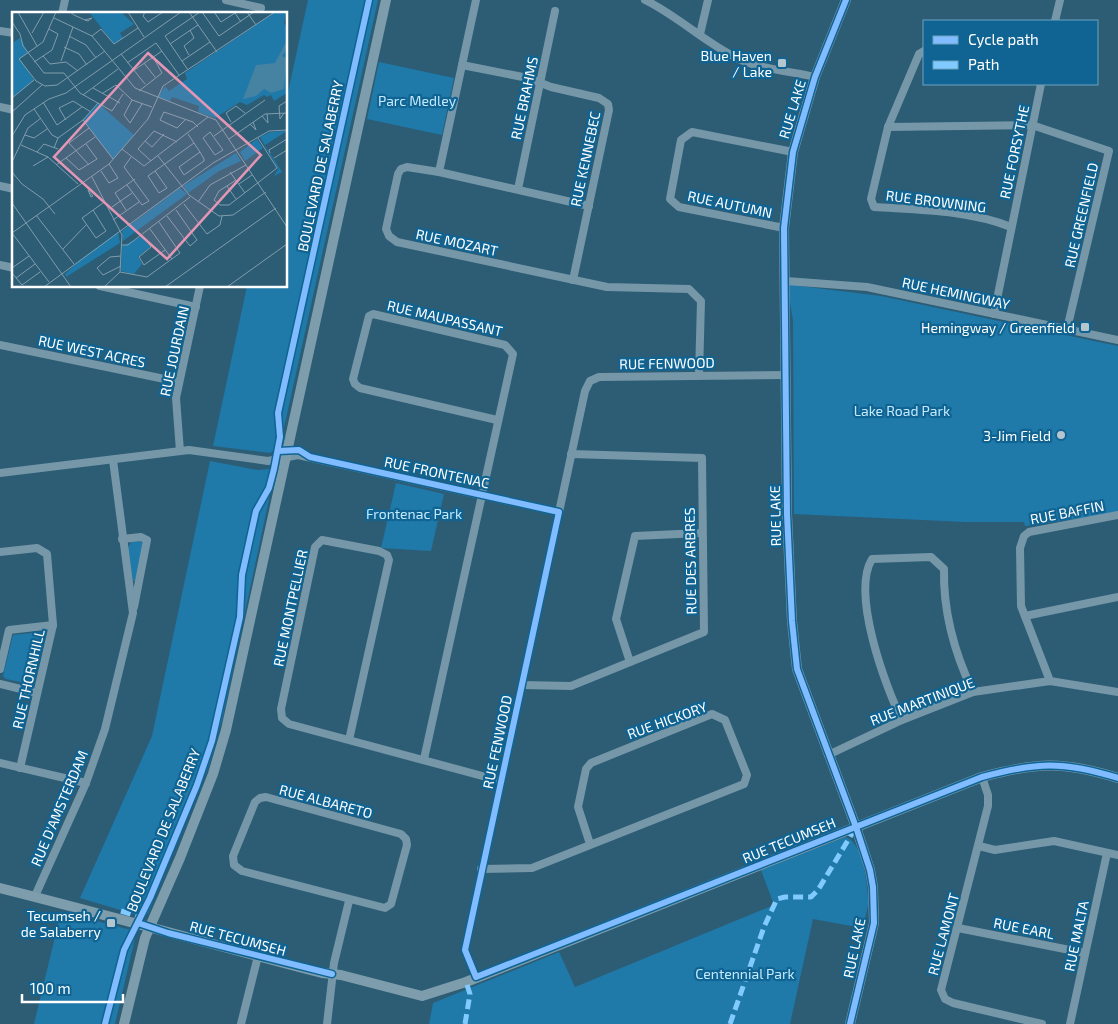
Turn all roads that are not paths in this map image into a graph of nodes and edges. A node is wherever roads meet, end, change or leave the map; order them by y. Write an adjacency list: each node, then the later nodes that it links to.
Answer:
1 (226, 0): 8 (street)
2 (386, 0): 40 (street, BOULEVARD DE SALABERRY)
3 (476, 0): 13 (street)
4 (645, 0): 11 (street)
5 (708, 0): 11 (street)
6 (846, 0): 14 (street, RUE LAKE)
7 (1060, 0): 10 (street)
8 (261, 7)
9 (555, 11): 15 (street, RUE BRAHMS)
10 (1055, 20)
11 (700, 34): 14 (street)
12 (923, 52): 18 (street, RUE BROWNING)
13 (462, 65): 15 (street, RUE KENNEBEC); 20 (street)
14 (815, 77): 19 (street, RUE LAKE)
15 (539, 83): 21 (street, RUE BRAHMS); 22 (street, RUE KENNEBEC)
16 (1041, 85): 17 (street, RUE FORSYTHE)
17 (1032, 125): 18 (street, RUE GREENFIELD); 23 (street, RUE FORSYTHE); 31 (street, RUE GREENFIELD)
18 (888, 127): 23 (street, RUE BROWNING)
19 (793, 152): 24 (street, RUE LAKE); 24 (street, RUE AUTUMN)
20 (438, 172): 21 (street, RUE MOZART); 25 (street, RUE MOZART)
21 (518, 189): 22 (street, RUE MOZART)
22 (588, 206): 25 (street, RUE KENNEBEC)
23 (1011, 227): 30 (street, RUE FORSYTHE)
24 (784, 228): 26 (street, RUE LAKE)
25 (573, 280): 34 (street, RUE MOZART)
26 (786, 281): 30 (street, RUE HEMINGWAY); 35 (street, RUE LAKE)
27 (109, 288): 29 (street)
28 (200, 288): 29 (street, RUE JOURDAIN)
29 (196, 307): 36 (street, RUE JOURDAIN)
30 (994, 314): 31 (street, RUE HEMINGWAY)
31 (1067, 329): 32 (street, RUE HEMINGWAY)
32 (1118, 340)
33 (0, 345): 36 (street, RUE WEST ACRES)
34 (699, 375): 35 (street, RUE FENWOOD); 39 (street, RUE FENWOOD)
35 (786, 375): 63 (street, RUE LAKE)
36 (179, 382): 38 (street, RUE JOURDAIN)
37 (497, 420): 37 (street, RUE MAUPASSANT); 43 (street, RUE MAUPASSANT)
38 (180, 451): 40 (street, RUE FRONTENAC); 41 (street, RUE FRONTENAC)
39 (571, 454): 44 (street, RUE FENWOOD); 46 (street, RUE DES ARBRES)
40 (286, 458): 43 (street, RUE FRONTENAC); 80 (street, BOULEVARD DE SALABERRY)
41 (113, 460): 42 (street, RUE FRONTENAC); 47 (street, RUE D'AMSTERDAM)
42 (0, 473)
43 (482, 494): 44 (street, RUE FRONTENAC); 64 (street, RUE MAUPASSANT)
44 (559, 512): 57 (street, RUE FENWOOD)
45 (1118, 515): 51 (street, RUE BAFFIN)
46 (702, 533): 53 (street, RUE DES ARBRES); 53 (street)
47 (122, 539): 50 (street, RUE D'AMSTERDAM); 50 (street, RUE D'AMSTERDAM)
48 (0, 552): 52 (street, RUE THORNHILL)
49 (1118, 597): 51 (street)
50 (133, 613): 70 (street, RUE D'AMSTERDAM)
51 (1025, 616): 55 (street, RUE BAFFIN)
52 (53, 625): 54 (street, RUE THORNHILL); 60 (street, RUE THORNHILL)
53 (630, 662): 57 (street, RUE DES ARBRES)
54 (0, 669)
55 (1050, 681): 58 (street, RUE MARTINIQUE); 59 (street, RUE MARTINIQUE)
56 (0, 684): 60 (street)
57 (522, 684): 69 (street, RUE FENWOOD)
58 (973, 692): 61 (street, RUE MARTINIQUE); 61 (street)
59 (1118, 692)
60 (37, 693): 66 (street, RUE THORNHILL)
61 (902, 720): 63 (street, RUE MARTINIQUE)
62 (350, 740): 62 (street, RUE MONTPELLIER); 64 (street, RUE MONTPELLIER)
63 (828, 755): 71 (street, RUE LAKE)
64 (424, 759): 69 (street, RUE MONTPELLIER)
65 (0, 763): 66 (street)
66 (20, 768): 70 (street)
67 (982, 777): 68 (street, RUE TECUMSEH); 71 (street, RUE TECUMSEH); 73 (street, RUE LAMONT)
68 (1118, 778)
69 (501, 781): 76 (street, RUE FENWOOD)
70 (86, 783): 78 (street, RUE D'AMSTERDAM)
71 (856, 827): 85 (street, RUE TECUMSEH); 89 (street, RUE LAKE)
72 (590, 844): 72 (street, RUE HICKORY); 76 (street, RUE HICKORY)
73 (979, 846): 74 (street); 81 (street, RUE LAMONT)
74 (1107, 853): 75 (street); 82 (street, RUE MALTA)
75 (1118, 855)
76 (481, 870): 85 (street, RUE FENWOOD)
77 (0, 888): 78 (street, RUE TECUMSEH)
78 (35, 896): 80 (street, RUE TECUMSEH)
79 (349, 901): 79 (street, RUE ALBARETO); 84 (street)
80 (151, 927): 83 (street, RUE TECUMSEH); 86 (street, BOULEVARD DE SALABERRY)
81 (958, 928): 82 (street, RUE EARL); 90 (street, RUE LAMONT)
82 (1085, 953): 91 (street, RUE MALTA)
83 (258, 956): 84 (street, RUE TECUMSEH); 87 (street)
84 (332, 974): 85 (street, RUE TECUMSEH); 88 (street)
85 (476, 976)
86 (124, 1024)
87 (241, 1024)
88 (327, 1024)
89 (850, 1024)
90 (1042, 1024)
91 (1070, 1024)

